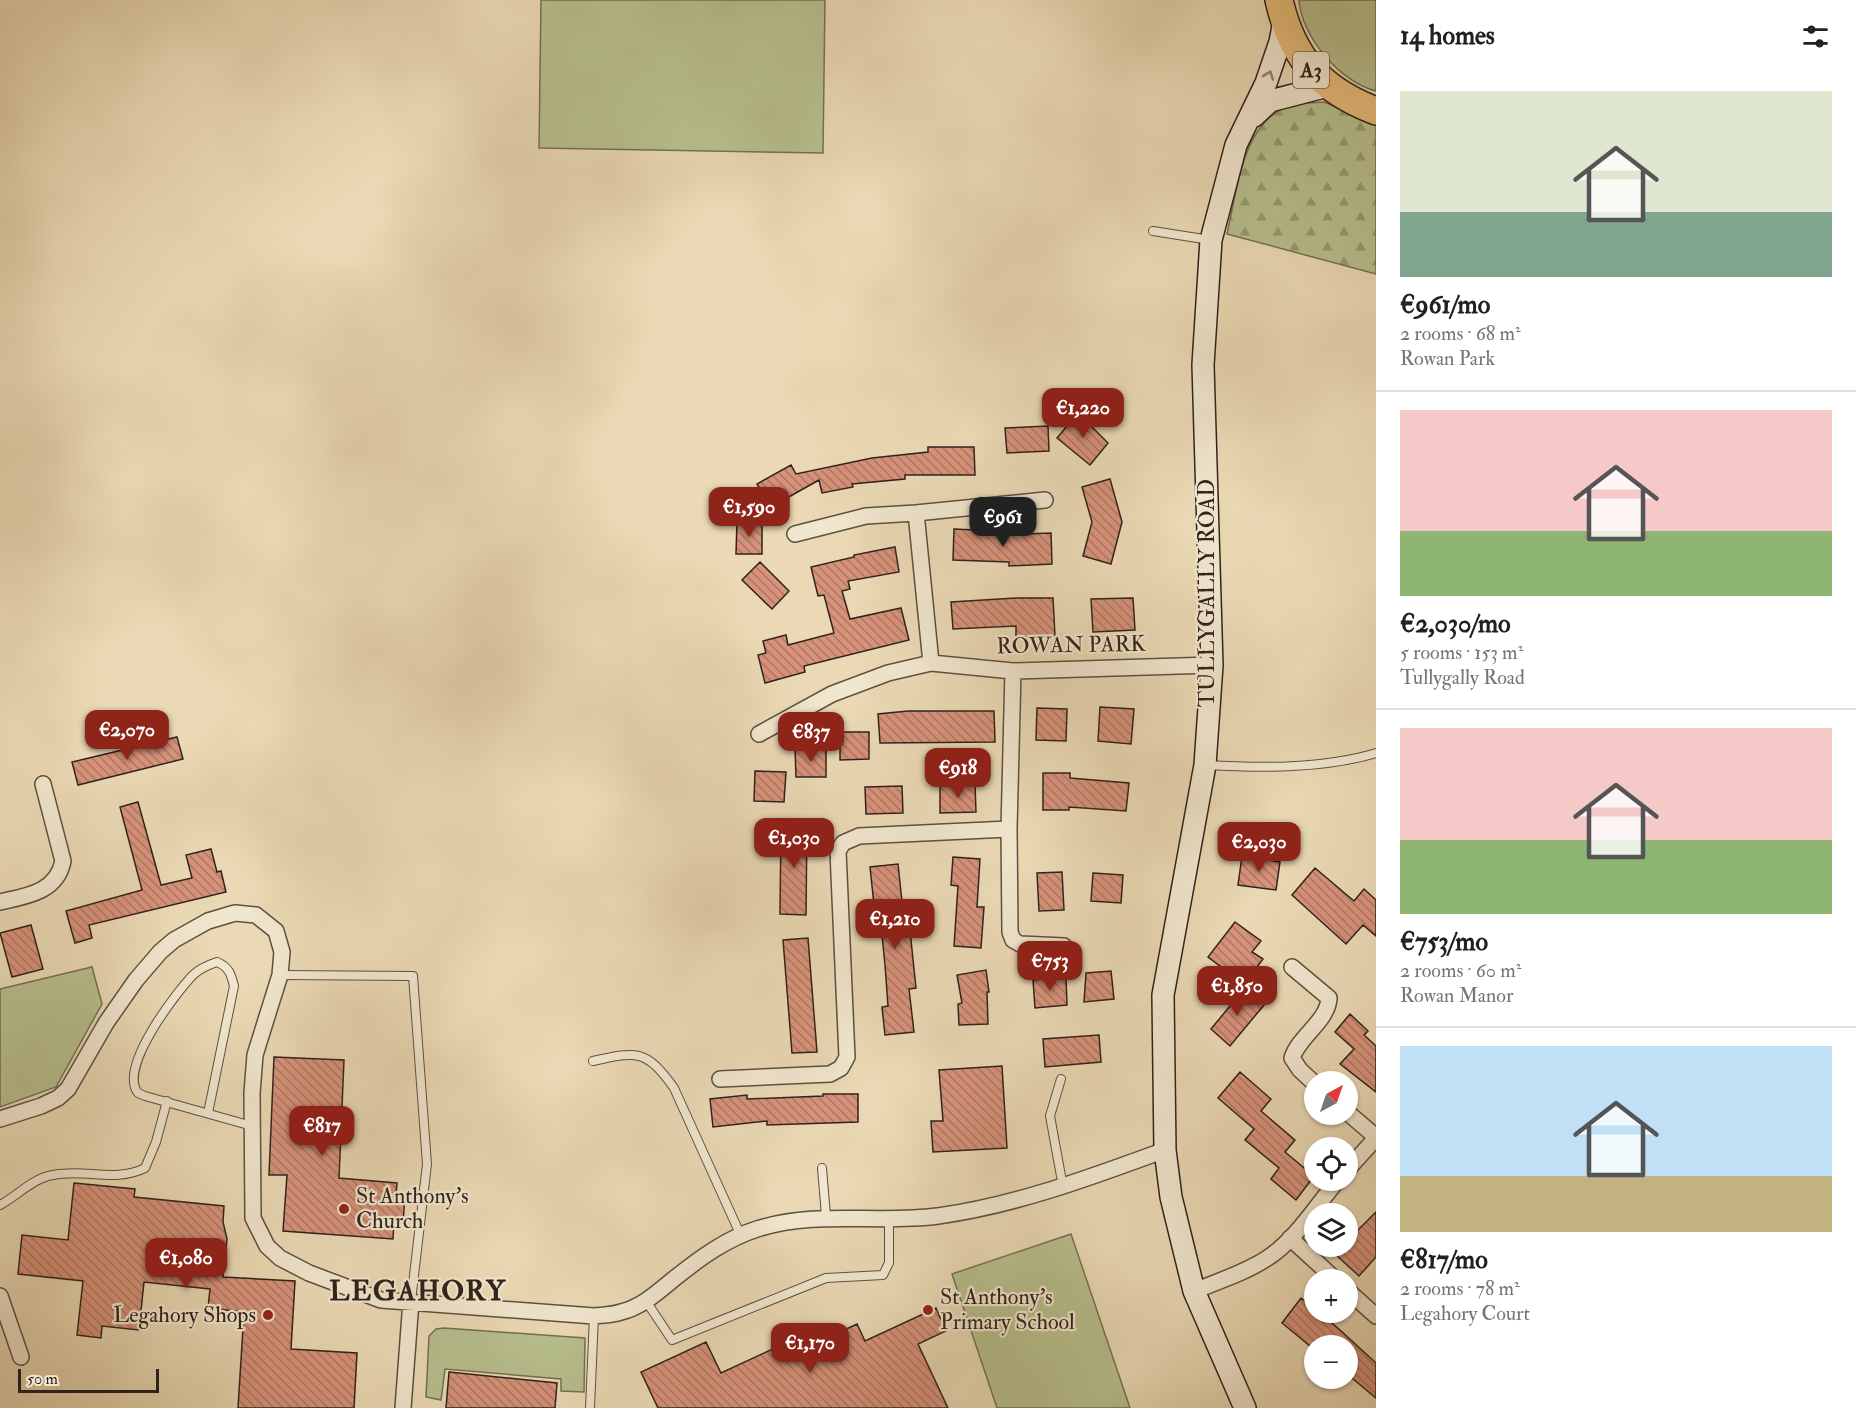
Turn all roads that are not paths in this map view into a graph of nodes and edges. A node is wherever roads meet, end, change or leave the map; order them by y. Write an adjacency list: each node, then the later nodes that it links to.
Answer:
1 (1282, 11): 2 (highway, A3); 4 (street, TULLYGALLY ROAD, one-way to 1)
2 (1328, 86): 3 (highway, A3); 4 (street, TULLYGALLY ROAD)
3 (1376, 111)
4 (1245, 125): 6 (street, TULLYGALLY ROAD)
5 (1153, 231): 6 (lane)
6 (1211, 240): 11 (street, TULLYGALLY ROAD)
7 (1045, 500): 8 (street)
8 (916, 513): 9 (street); 10 (street)
9 (795, 534)
10 (931, 663): 12 (street, ROWAN PARK); 13 (street, ROWAN PARK)
11 (1212, 665): 12 (street, ROWAN PARK); 15 (street, TULLYGALLY ROAD)
12 (1013, 671): 17 (street)
13 (759, 734)
14 (1376, 753): 15 (lane)
15 (1205, 765): 32 (street, TULLYGALLY ROAD)
16 (43, 784): 18 (street)
17 (1008, 829): 19 (street); 24 (street)
18 (0, 902)
19 (1064, 946)
20 (1292, 968): 23 (street)
21 (280, 975): 28 (street); 30 (street); 46 (lane)
22 (593, 1061): 40 (lane)
23 (1304, 1074)
24 (720, 1079)
25 (1061, 1079): 35 (lane)
26 (167, 1101): 27 (lane); 27 (lane); 37 (lane)
27 (208, 1113): 30 (lane)
28 (0, 1119)
29 (1358, 1121): 31 (street)
30 (252, 1125): 46 (street)
31 (1376, 1137): 33 (street)
32 (1165, 1150): 35 (street); 43 (street, TULLYGALLY ROAD)
33 (1358, 1157)
34 (822, 1168): 38 (lane)
35 (1063, 1187): 39 (street)
36 (1329, 1191): 41 (street)
37 (0, 1205)
38 (826, 1216): 39 (street); 40 (street)
39 (889, 1218): 47 (lane)
40 (741, 1236): 47 (street)
41 (1290, 1238): 42 (street); 43 (street)
42 (1324, 1269)
43 (1194, 1291): 53 (street, TULLYGALLY ROAD)
44 (0, 1296): 50 (street)
45 (1358, 1300): 49 (street)
46 (411, 1301): 48 (street); 51 (street)
47 (646, 1301): 48 (street)
48 (594, 1316): 52 (lane)
49 (1376, 1316)
50 (21, 1357)
51 (404, 1408)
52 (590, 1408)
53 (1245, 1408)

